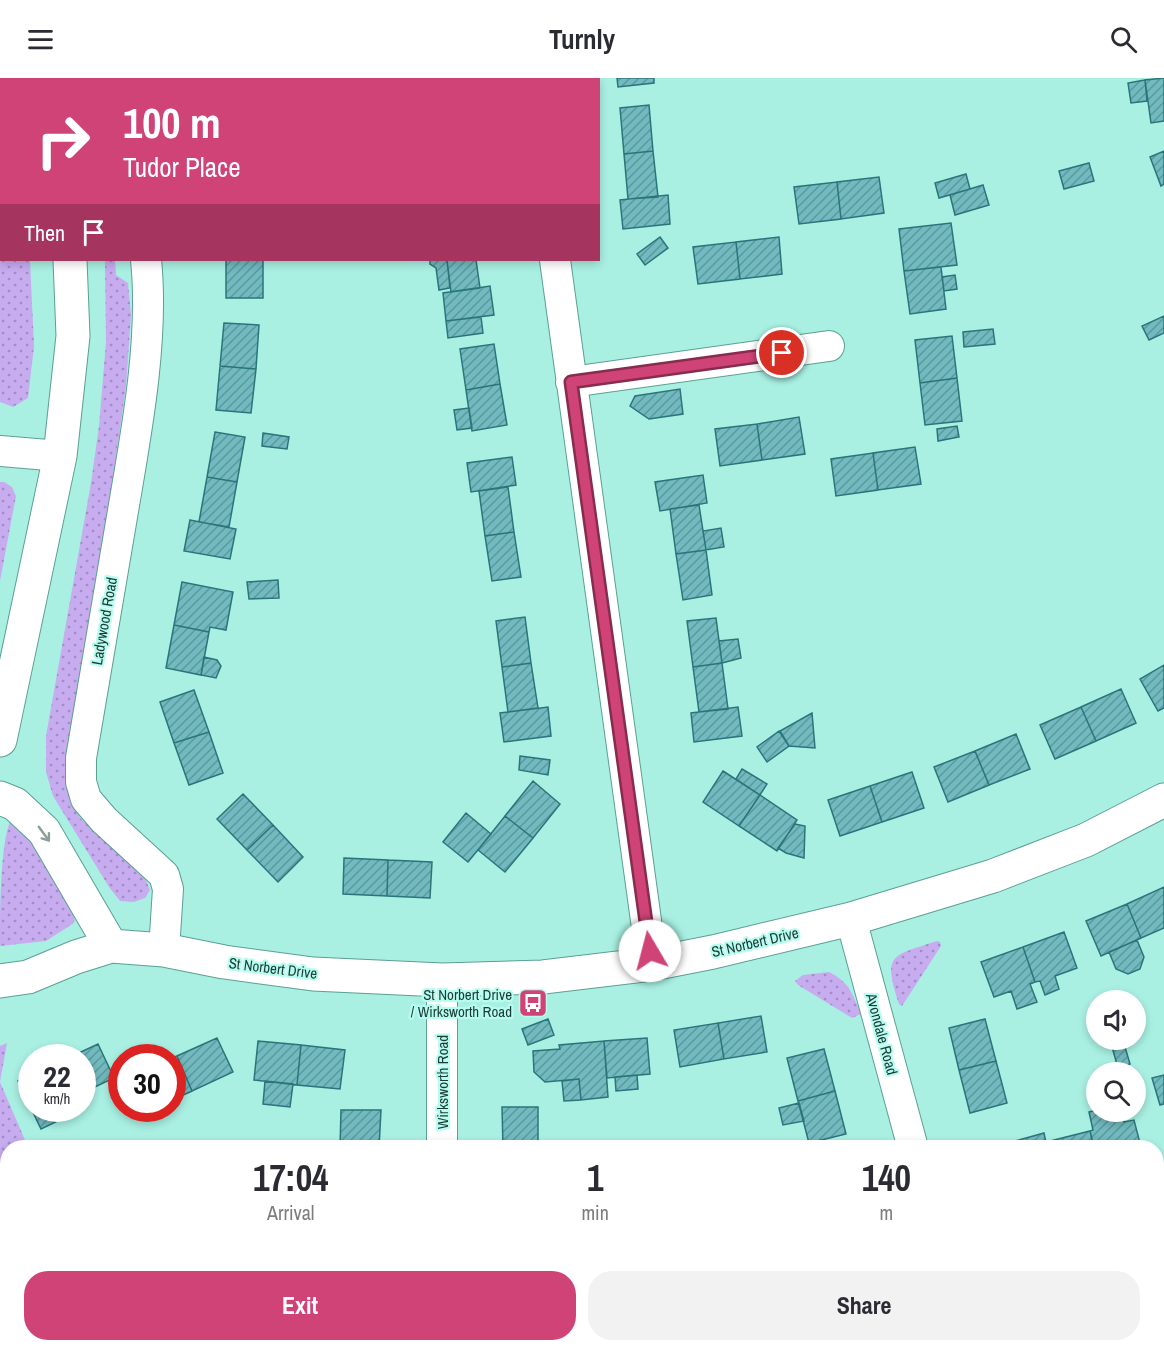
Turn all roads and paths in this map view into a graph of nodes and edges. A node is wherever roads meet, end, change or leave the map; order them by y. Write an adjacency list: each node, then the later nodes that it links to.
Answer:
1 (70, 261): 7 (street)
2 (146, 261): 13 (street, Ladywood Road)
3 (555, 261): 5 (street)
4 (829, 346): 5 (street)
5 (571, 382): 14 (street)
6 (0, 451): 7 (street)
7 (60, 456): 8 (street)
8 (0, 740)
9 (0, 798): 12 (street, one-way to 12)
10 (1164, 800): 11 (street, St Norbert Drive)
11 (851, 920): 14 (street, St Norbert Drive); 18 (street, Avondale Road)
12 (111, 946): 13 (street, St Norbert Drive); 16 (street, St Norbert Drive)
13 (164, 950): 15 (street, St Norbert Drive)
14 (652, 964): 15 (street, St Norbert Drive)
15 (442, 980): 17 (street, Wirksworth Road)
16 (0, 981)
17 (442, 1140)
18 (911, 1140)

